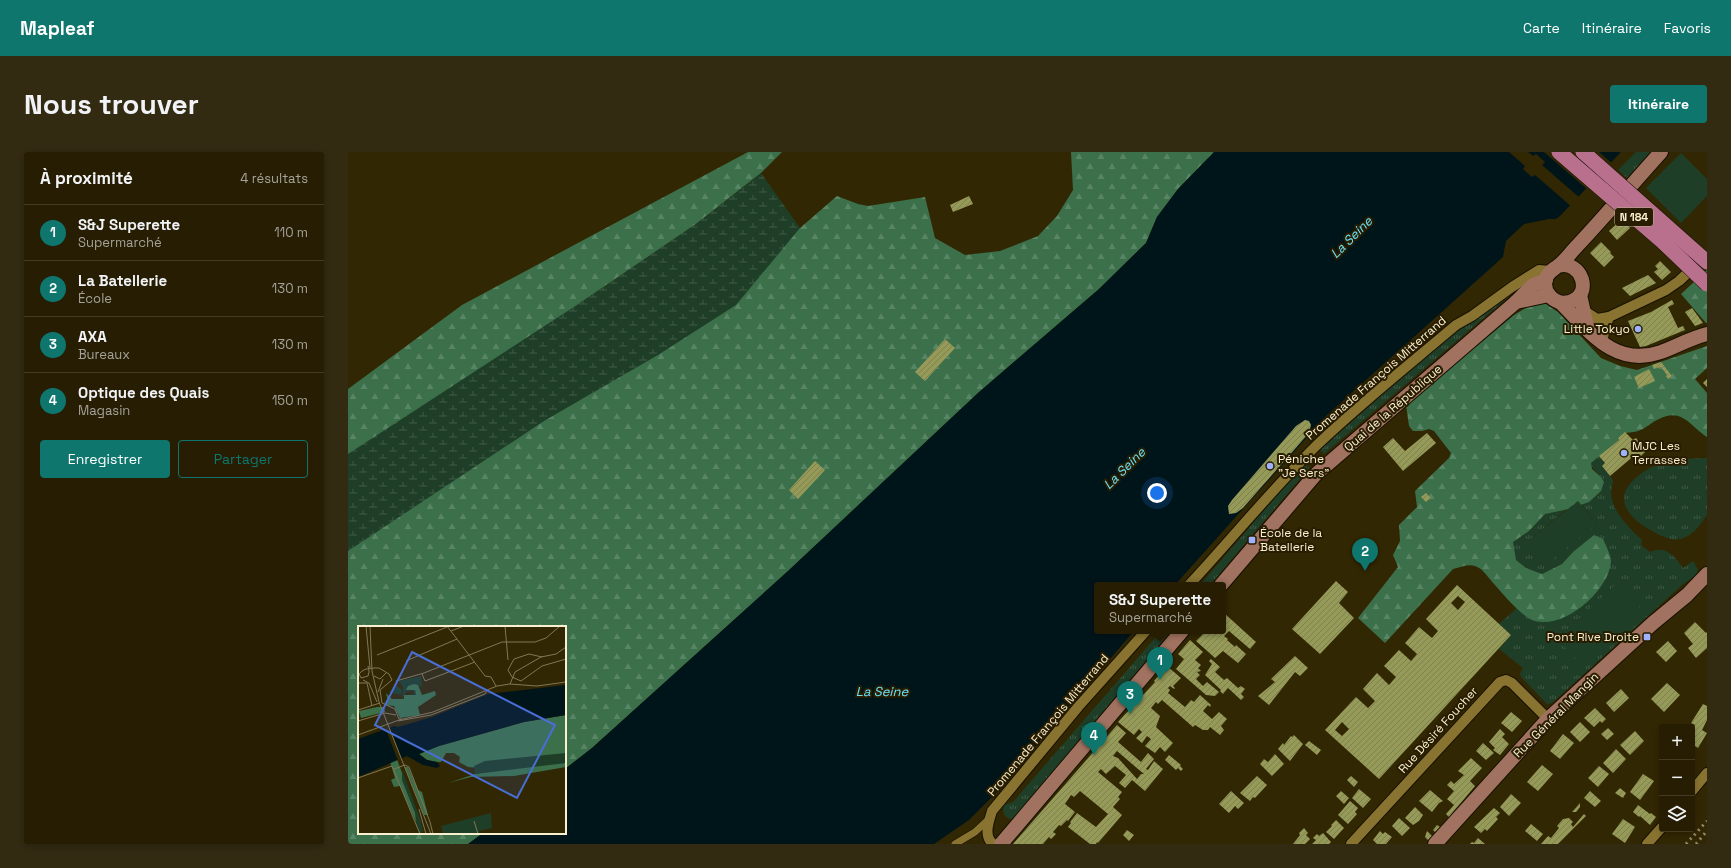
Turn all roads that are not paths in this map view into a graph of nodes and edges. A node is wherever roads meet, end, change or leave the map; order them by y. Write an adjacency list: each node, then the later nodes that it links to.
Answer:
1 (1559, 152): 9 (main road, N 184, bridge)
2 (1583, 152): 6 (main road, N 184, bridge)
3 (1661, 152): 4 (main road)
4 (1583, 240): 7 (main road); 8 (main road)
5 (1707, 255): 15 (street)
6 (1707, 262)
7 (1573, 267): 8 (main road); 11 (main road)
8 (1551, 272): 10 (main road); 12 (main road, Quai de la République); 20 (street, Promenade François Mitterrand)
9 (1707, 284)
10 (1549, 295): 12 (main road); 13 (main road)
11 (1580, 295): 13 (main road); 14 (main road)
12 (1516, 302): 21 (main road, Quai de la République)
13 (1561, 303): 16 (main road)
14 (1583, 310): 15 (street); 16 (main road)
15 (1609, 317): 18 (street)
16 (1588, 331): 18 (main road)
17 (1707, 334): 18 (main road)
18 (1602, 343)
19 (1707, 574): 23 (main road, Rue Général Mangin)
20 (1192, 582)
21 (1224, 582)
22 (1707, 590): 23 (main road, Rue Général Mangin)
23 (1687, 595): 26 (main road, Rue Général Mangin)
24 (1143, 634): 29 (street, Promenade François Mitterrand)
25 (1179, 634): 33 (main road)
26 (1548, 719): 34 (street, Rue Désiré Foucher); 35 (main road, Rue Général Mangin)
27 (1707, 773): 28 (street)
28 (1695, 787)
29 (989, 819): 31 (street, Promenade François Mitterrand); 32 (street)
30 (1659, 830): 36 (street)
31 (955, 844)
32 (993, 844)
33 (1001, 844)
34 (1351, 844)
35 (1435, 844)
36 (1647, 844)

